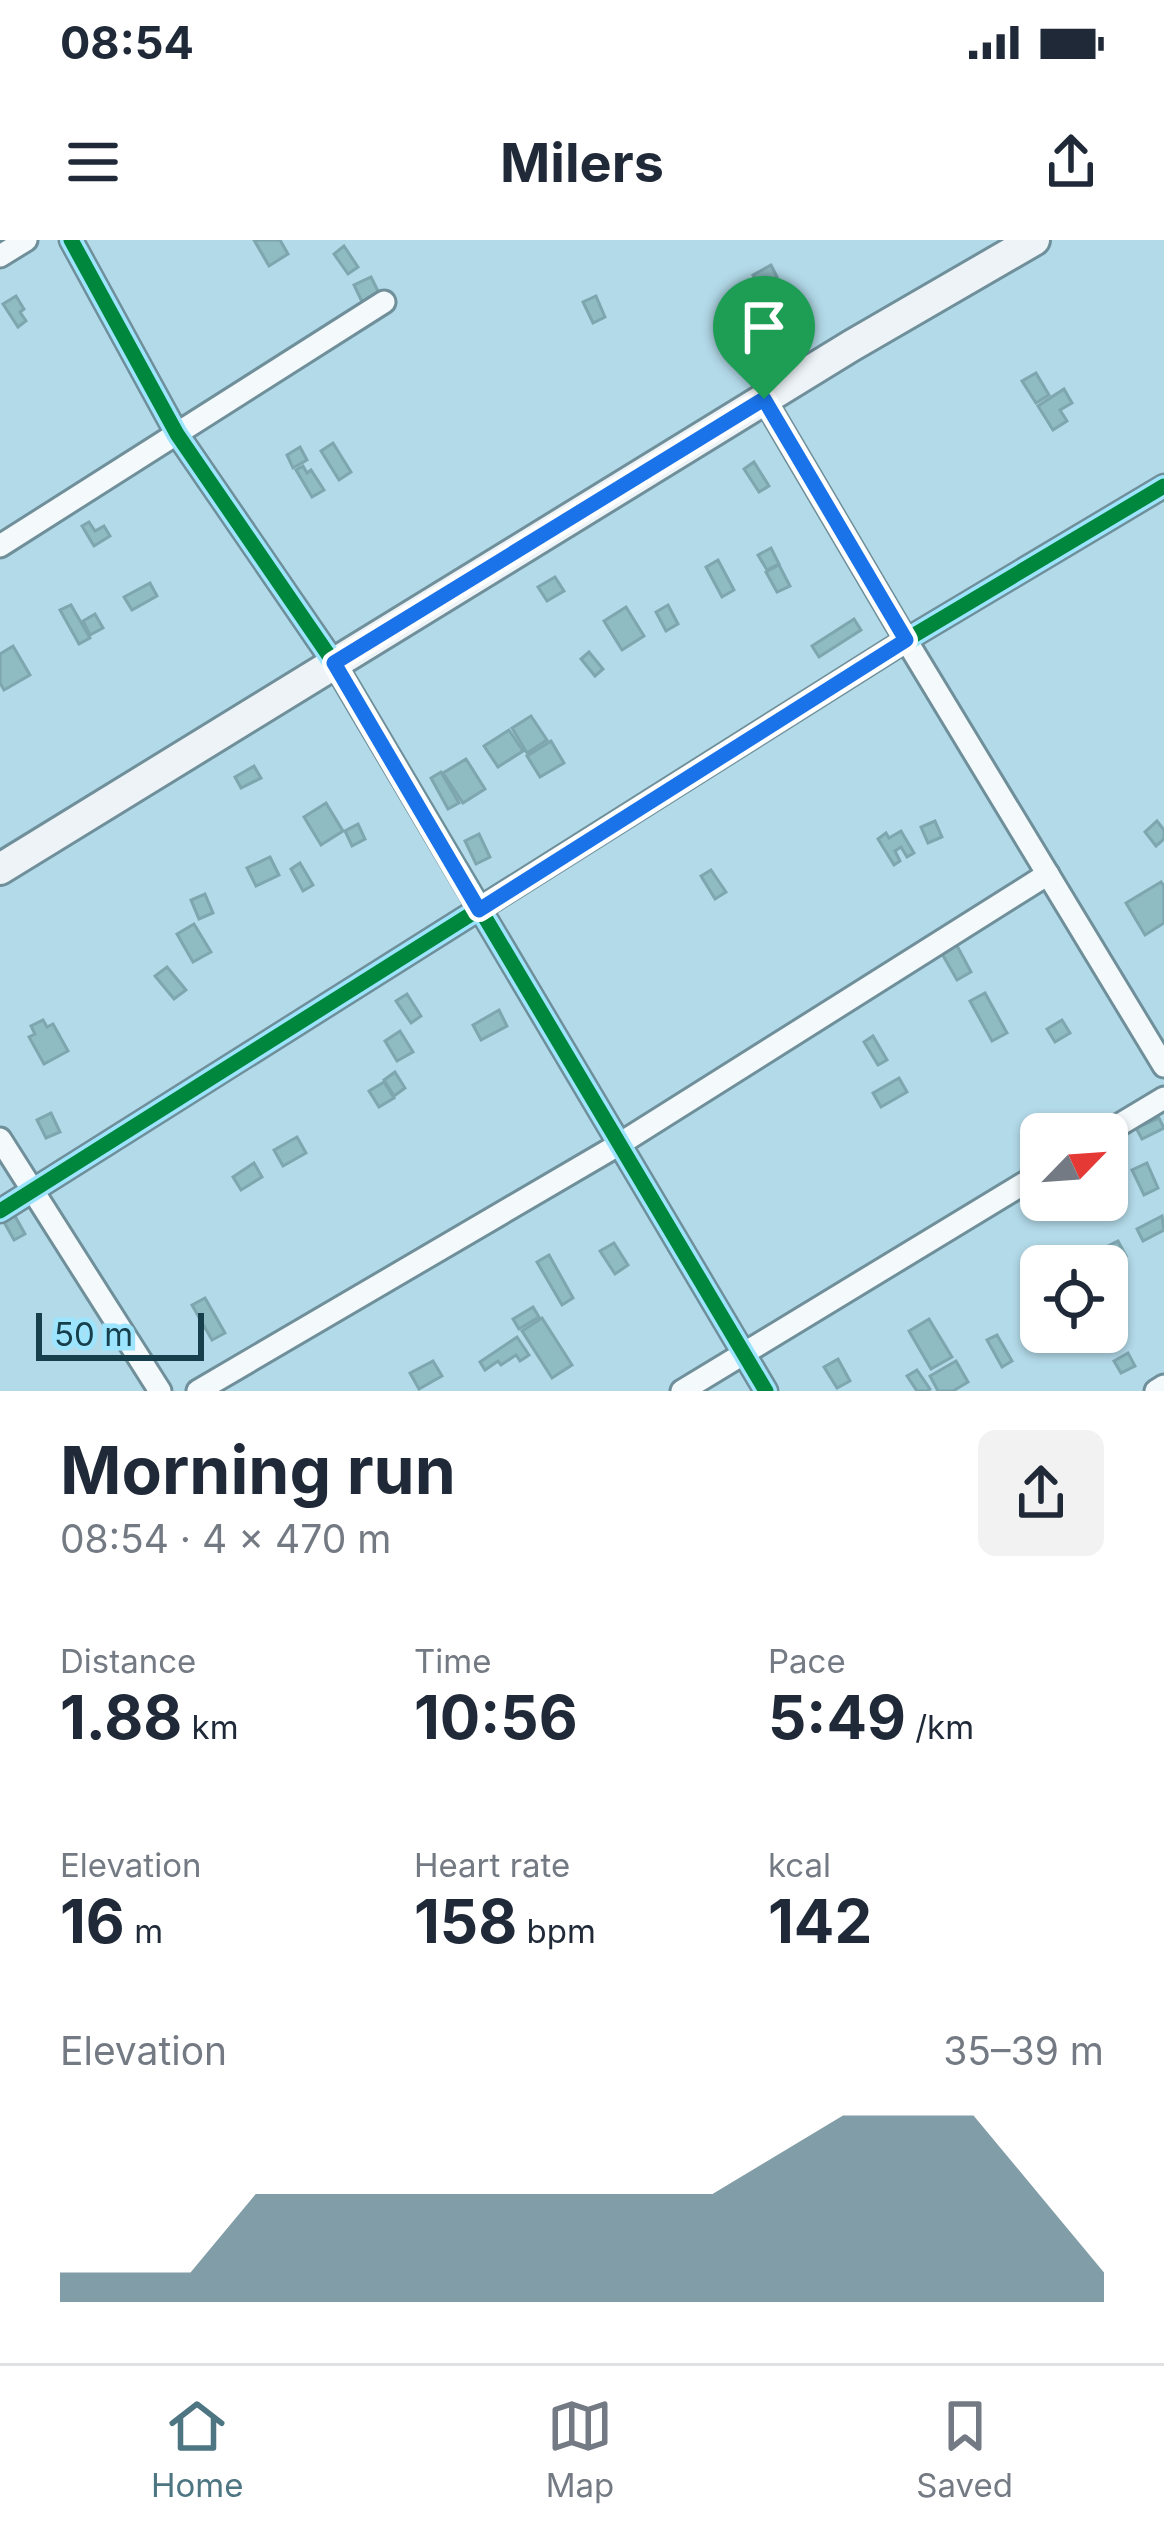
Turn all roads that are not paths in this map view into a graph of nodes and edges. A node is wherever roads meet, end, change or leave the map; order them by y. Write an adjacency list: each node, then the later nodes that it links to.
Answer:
1 (26, 240): 4 (street)
2 (71, 240): 7 (street)
3 (1034, 240): 6 (street)
4 (0, 256)
5 (384, 302): 7 (street)
6 (764, 399): 10 (street); 11 (street)
7 (177, 434): 9 (street); 11 (street)
8 (1164, 486): 10 (street)
9 (0, 546)
10 (906, 640): 13 (street); 14 (street)
11 (334, 663): 12 (street); 14 (street)
12 (0, 869)
13 (1048, 874): 15 (street); 19 (street)
14 (479, 910): 19 (street); 21 (street)
15 (1164, 1066)
16 (1164, 1098): 17 (street)
17 (1128, 1120)
18 (0, 1139): 21 (street)
19 (618, 1144): 23 (street); 26 (street)
20 (1020, 1185): 23 (street)
21 (33, 1191): 22 (street); 25 (street)
22 (0, 1210)
23 (743, 1354): 27 (street); 28 (street)
24 (1164, 1386): 29 (street)
25 (160, 1391)
26 (198, 1391)
27 (682, 1391)
28 (766, 1391)
29 (1156, 1391)

